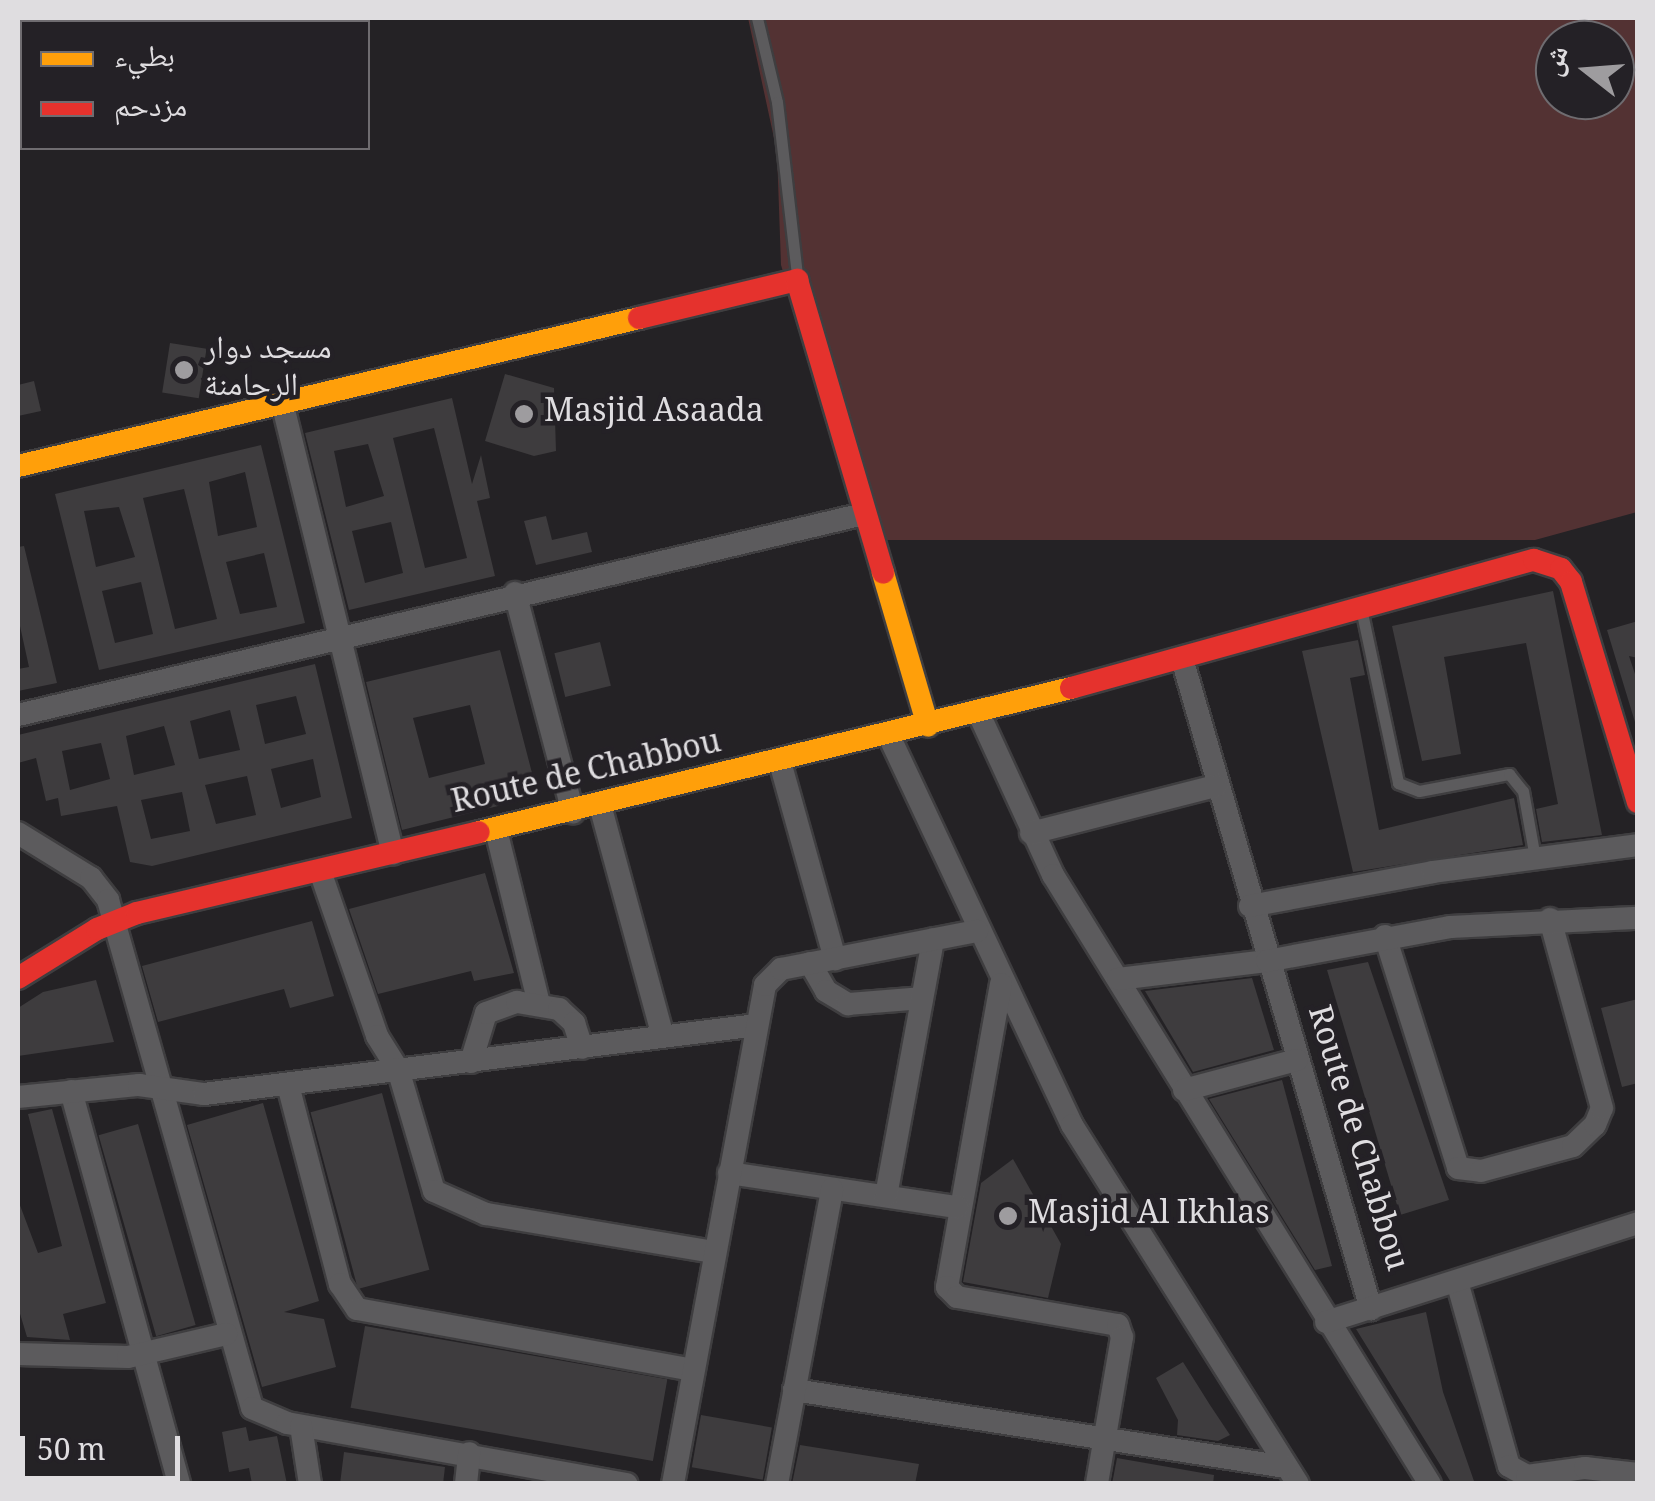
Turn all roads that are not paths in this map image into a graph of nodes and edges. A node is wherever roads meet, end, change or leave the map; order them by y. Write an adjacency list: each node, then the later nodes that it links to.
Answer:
1 (757, 18): 2 (lane)
2 (797, 280): 3 (street); 5 (street)
3 (282, 402): 4 (street); 8 (street)
4 (18, 466)
5 (864, 514): 6 (street); 12 (street)
6 (516, 593): 8 (street); 18 (street)
7 (1361, 608): 9 (street, Route de Chabbou); 16 (street, Route de Chabbou); 24 (lane)
8 (338, 636): 11 (street); 23 (street)
9 (1184, 662): 10 (street, Route de Chabbou); 15 (street, Route de Chabbou)
10 (979, 714): 12 (street, Route de Chabbou); 21 (street)
11 (18, 715)
12 (928, 726): 13 (street, Route de Chabbou)
13 (890, 736): 14 (street, Route de Chabbou); 30 (street)
14 (780, 762): 17 (street, Route de Chabbou); 33 (street)
15 (1216, 786): 21 (street); 26 (street, Route de Chabbou)
16 (1638, 802)
17 (600, 805): 18 (street, Route de Chabbou); 42 (street)
18 (573, 812): 19 (street, Route de Chabbou)
19 (496, 830): 23 (street, Route de Chabbou); 40 (street)
20 (18, 833): 29 (street)
21 (1031, 833): 37 (street)
22 (1638, 845): 24 (street)
23 (393, 854): 25 (street, Route de Chabbou)
24 (1535, 858): 26 (street)
25 (320, 871): 29 (street, Route de Chabbou); 46 (street)
26 (1250, 906): 34 (street, Route de Chabbou)
27 (1638, 918): 28 (street)
28 (1550, 919): 31 (street); 31 (street)
29 (114, 920): 36 (street, Route de Chabbou); 48 (street)
30 (977, 931): 32 (street); 38 (street)
31 (1385, 936): 34 (street)
32 (933, 939): 33 (street); 39 (street)
33 (835, 960): 35 (street)
34 (1267, 961): 37 (street); 44 (street, Route de Chabbou)
35 (810, 963): 39 (street); 41 (street)
36 (18, 978)
37 (1118, 979): 49 (street)
38 (1001, 984): 55 (street); 70 (street)
39 (922, 998): 54 (street)
40 (538, 1000): 43 (street); 45 (street)
41 (756, 1025): 42 (street); 52 (street)
42 (663, 1037): 43 (street)
43 (582, 1048): 45 (street)
44 (1297, 1060): 49 (street); 59 (street, Route de Chabbou)
45 (470, 1062): 46 (street)
46 (398, 1069): 47 (street); 57 (street)
47 (288, 1086): 48 (street); 64 (street)
48 (158, 1087): 50 (street); 61 (street)
49 (1184, 1090): 60 (street)
50 (71, 1091): 51 (street); 63 (street)
51 (18, 1097)
52 (729, 1173): 53 (street); 57 (street)
53 (832, 1190): 54 (street); 65 (street)
54 (886, 1196): 55 (street)
55 (957, 1206): 67 (street)
56 (1638, 1223): 58 (street, Route de Chabbou)
57 (714, 1252): 64 (street)
58 (1458, 1285): 59 (street, Route de Chabbou); 69 (street)
59 (1372, 1309): 60 (street)
60 (1326, 1322): 78 (street)
61 (226, 1334): 63 (street); 66 (street)
62 (18, 1354): 63 (street)
63 (144, 1354): 71 (street)
64 (692, 1370): 75 (street)
65 (794, 1390): 67 (street); 76 (street)
66 (302, 1426): 68 (street); 72 (street)
67 (1104, 1438): 70 (street); 77 (street)
68 (468, 1453): 73 (street); 74 (street)
69 (1638, 1474)
70 (1292, 1475)
71 (179, 1484)
72 (310, 1484)
73 (466, 1484)
74 (627, 1484)
75 (673, 1484)
76 (778, 1484)
77 (1097, 1484)
78 (1430, 1484)

